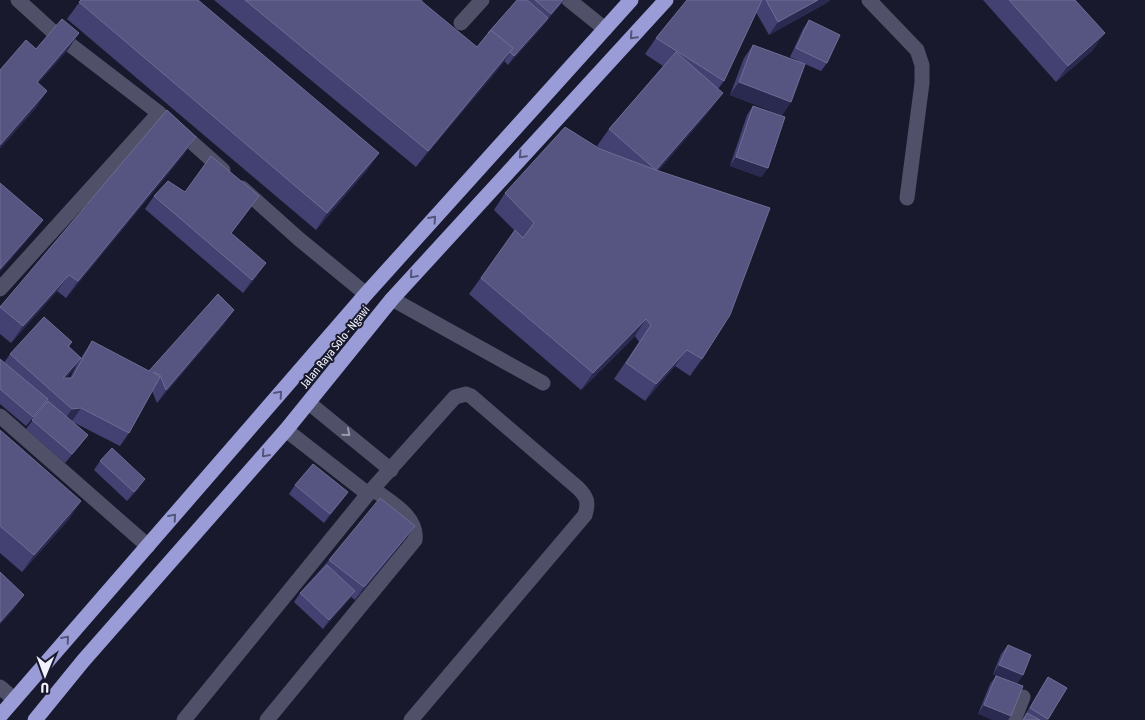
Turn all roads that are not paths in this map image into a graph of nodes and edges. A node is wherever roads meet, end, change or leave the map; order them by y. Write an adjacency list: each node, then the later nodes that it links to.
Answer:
1 (18, 0): 9 (street)
2 (482, 0): 7 (street)
3 (569, 0): 8 (street)
4 (631, 0): 8 (highway, Jalan Raya Solo - Ngawi)
5 (666, 0): 13 (highway, Jalan Raya Solo - Ngawi, one-way to 13)
6 (869, 0): 10 (street)
7 (461, 23)
8 (605, 29): 12 (highway, Jalan Raya Solo - Ngawi, one-way to 8)
9 (159, 113): 11 (street); 12 (street)
10 (907, 198)
11 (0, 289)
12 (366, 294): 20 (highway, Jalan Raya Solo - Ngawi, one-way to 12)
13 (392, 299): 14 (street); 15 (highway, Jalan Raya Solo - Ngawi)
14 (543, 383)
15 (309, 403): 17 (highway, Jalan Raya Solo - Ngawi); 18 (street, one-way to 18)
16 (0, 416): 20 (street)
17 (286, 430): 19 (street); 25 (highway, Jalan Raya Solo - Ngawi, one-way to 25)
18 (391, 470): 19 (street); 28 (street)
19 (370, 492): 26 (street); 27 (street)
20 (148, 546): 23 (highway, Jalan Raya Solo - Ngawi, one-way to 20)
21 (0, 686): 23 (street)
22 (1023, 697): 29 (street)
23 (14, 699): 24 (highway, Jalan Raya Solo - Ngawi)
24 (0, 716)
25 (36, 720)
26 (184, 720)
27 (267, 720)
28 (411, 720)
29 (1014, 720)

